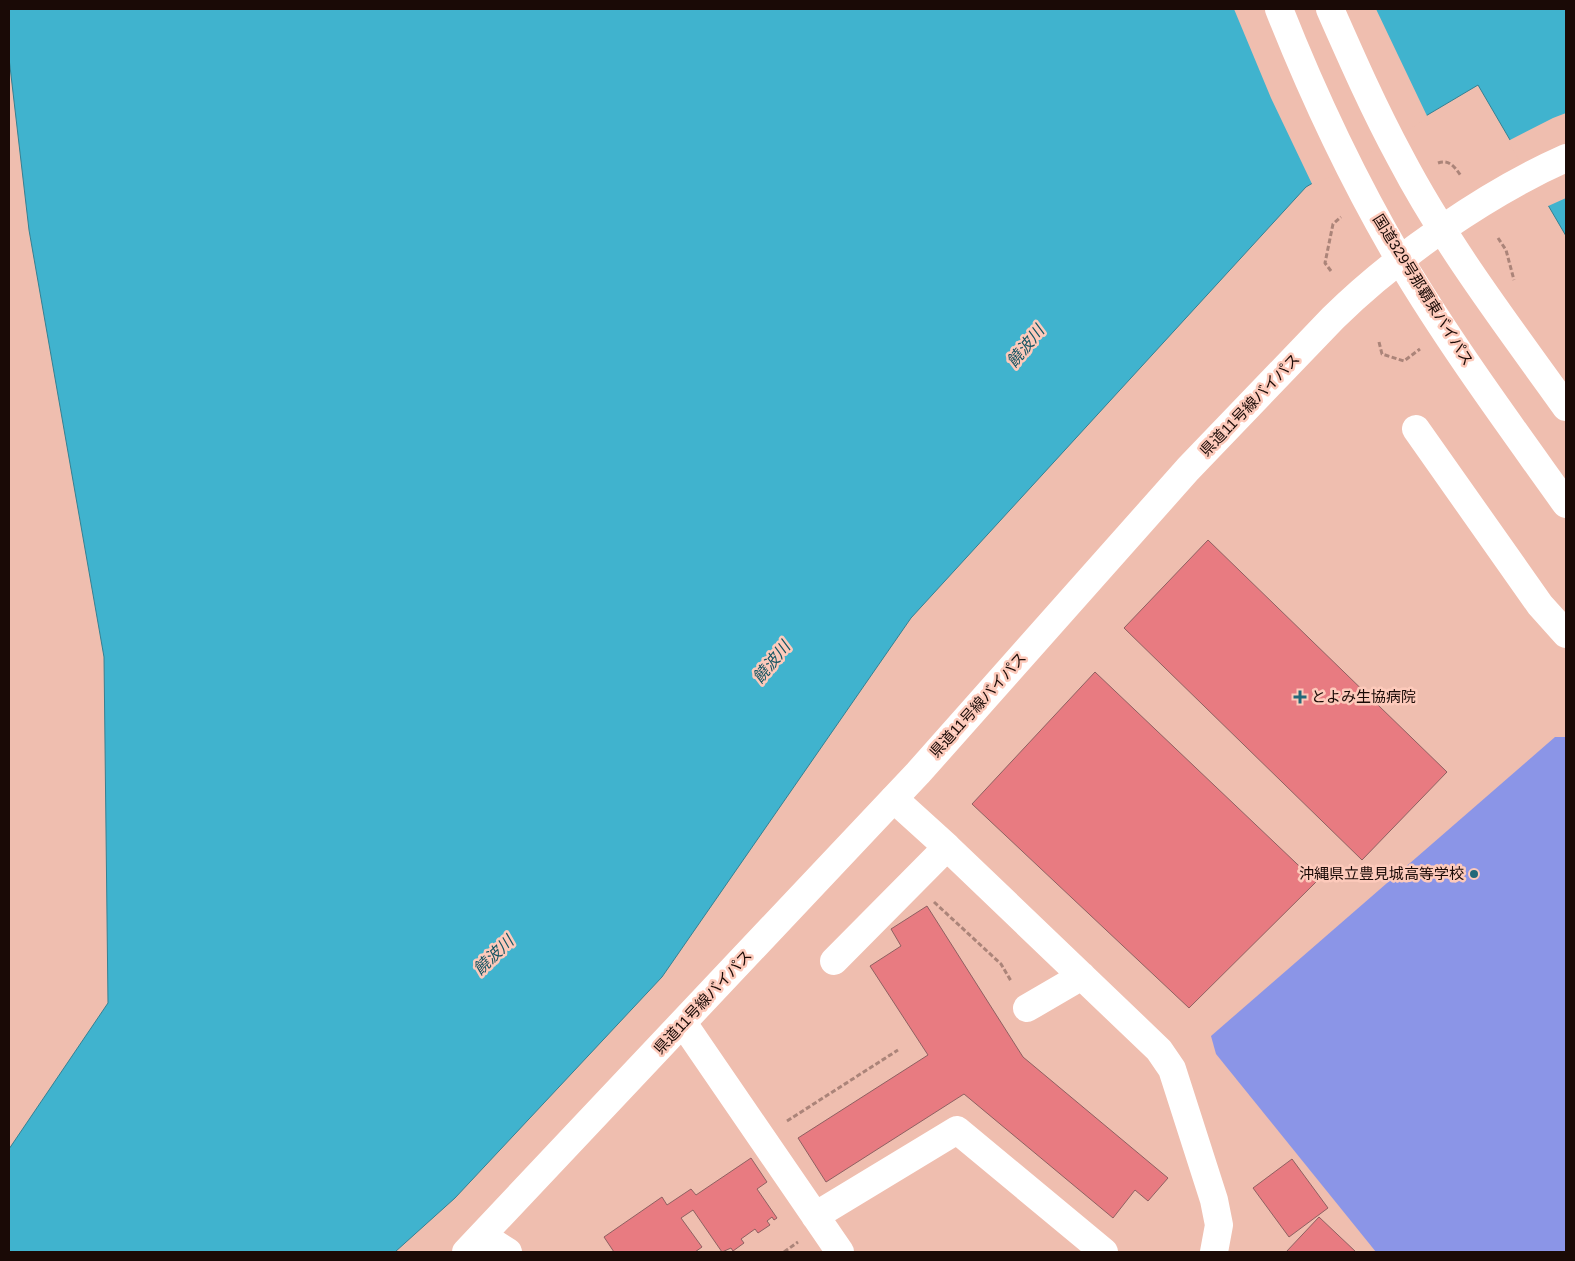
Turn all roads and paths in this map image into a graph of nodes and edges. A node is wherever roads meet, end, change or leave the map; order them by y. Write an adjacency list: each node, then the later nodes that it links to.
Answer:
1 (1279, 9): 9 (main road, 国道329号那覇東バイパス)
2 (1330, 9): 7 (main road)
3 (1566, 158): 7 (main road, 県道11号線バイパス)
4 (1435, 164): 5 (path)
5 (1461, 176)
6 (1346, 213): 10 (path)
7 (1444, 229): 9 (main road, 県道11号線バイパス); 14 (main road)
8 (1498, 238): 11 (path)
9 (1401, 260): 16 (main road, 国道329号那覇東バイパス); 18 (main road, 県道11号線バイパス)
10 (1331, 271)
11 (1516, 285)
12 (1379, 342): 13 (path)
13 (1411, 356)
14 (1566, 407)
15 (1416, 429): 17 (main road)
16 (1566, 504)
17 (1566, 634)
18 (894, 798): 19 (main road); 24 (main road, 県道11号線バイパス)
19 (946, 847): 20 (main road); 22 (main road)
20 (912, 882): 21 (main road); 23 (path)
21 (834, 961)
22 (1082, 976): 23 (main road); 32 (main road)
23 (1027, 1008)
24 (683, 1023): 26 (main road); 28 (main road, 県道11号線バイパス)
25 (898, 1050): 26 (path)
26 (762, 1138): 27 (main road)
27 (815, 1216): 30 (main road); 31 (main road)
28 (475, 1244): 29 (main road)
29 (508, 1252)
30 (840, 1252)
31 (1104, 1252)
32 (1214, 1252)

